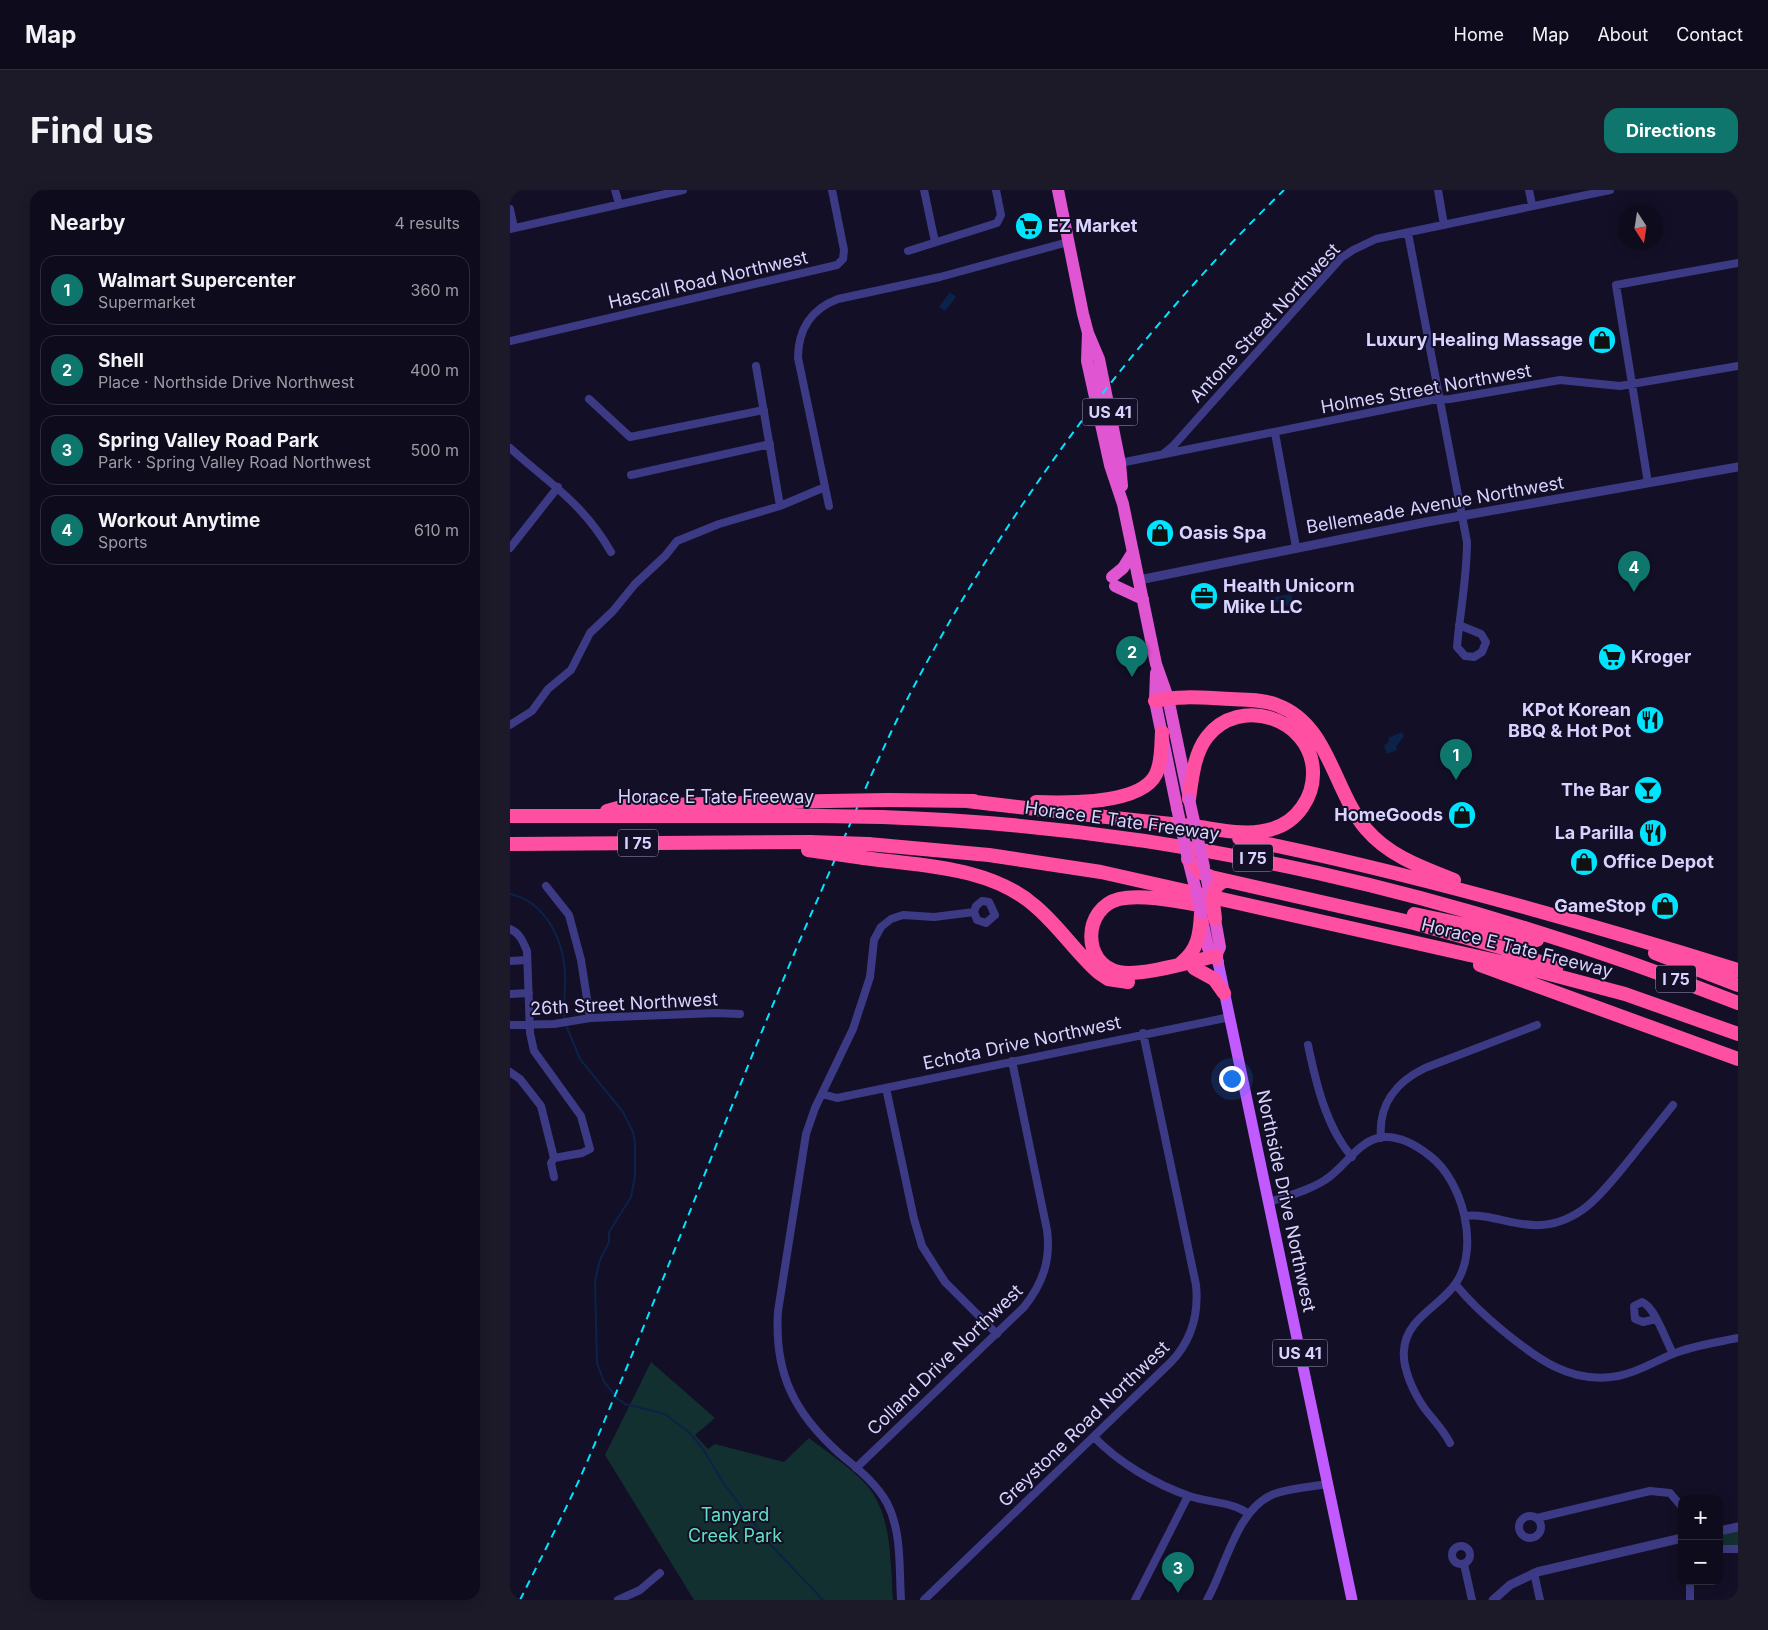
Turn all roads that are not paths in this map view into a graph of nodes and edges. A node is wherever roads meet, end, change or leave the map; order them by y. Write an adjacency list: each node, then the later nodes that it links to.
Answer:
1 (615, 190): 10 (street)
2 (683, 190): 10 (street)
3 (832, 190): 21 (street, Hascall Road Northwest)
4 (924, 190): 16 (street)
5 (996, 190): 16 (street)
6 (1058, 190): 17 (highway, Northside Drive Northwest / US 41)
7 (1438, 190): 13 (street)
8 (1529, 190): 11 (street)
9 (1610, 190): 11 (street, Antone Street Northwest)
10 (619, 204): 14 (street)
11 (1532, 205): 13 (street, Antone Street Northwest)
12 (510, 209): 14 (street)
13 (1444, 224): 15 (street, Antone Street Northwest)
14 (512, 229)
15 (1408, 233): 26 (street); 31 (street, Antone Street Northwest)
16 (935, 242): 18 (street)
17 (1068, 242): 20 (highway, Northside Drive Northwest / US 41); 37 (street)
18 (908, 250)
19 (1738, 263): 24 (street)
20 (1088, 333): 32 (highway, Northside Drive Northwest / US 41); 38 (highway, Northside Drive Northwest / US 41)
21 (510, 341)
22 (756, 366): 27 (street)
23 (1738, 366): 24 (street, Holmes Street Northwest)
24 (1632, 384): 26 (street, Holmes Street Northwest); 35 (street)
25 (589, 400): 27 (street)
26 (1441, 400): 28 (street, Holmes Street Northwest); 41 (street)
27 (764, 410): 29 (street)
28 (1275, 433): 31 (street, Holmes Street Northwest); 42 (street)
29 (770, 444): 34 (street); 39 (street)
30 (510, 448): 36 (street)
31 (1161, 455): 32 (street, Holmes Street Northwest)
32 (1120, 463): 38 (highway, Northside Drive Northwest / US 41)
33 (1738, 467): 35 (street, Bellemeade Avenue Northwest)
34 (631, 475)
35 (1648, 483): 41 (street, Bellemeade Avenue Northwest)
36 (558, 486): 43 (street); 44 (street)
37 (825, 487): 39 (street); 40 (street)
38 (1123, 504): 45 (highway, Northside Drive Northwest / US 41)
39 (780, 506): 50 (street)
40 (829, 506)
41 (1463, 516): 42 (street, Bellemeade Avenue Northwest); 48 (street)
42 (1296, 547): 46 (street, Bellemeade Avenue Northwest)
43 (510, 548)
44 (611, 552)
45 (1133, 552): 46 (highway, Northside Drive Northwest / US 41); 47 (highway)
46 (1139, 580): 47 (highway, Northside Drive Northwest / US 41)
47 (1142, 599): 49 (highway, Northside Drive Northwest / US 41)
48 (1459, 625): 48 (street)
49 (1162, 700): 51 (highway, Northside Drive Northwest / US 41); 52 (highway, Northside Drive Northwest / US 41); 64 (highway)
50 (510, 725)
51 (1162, 732): 53 (highway); 59 (highway, Northside Drive Northwest / US 41, bridge)
52 (1189, 798): 56 (highway); 60 (highway, Northside Drive Northwest / US 41, bridge)
53 (967, 801): 55 (highway, bridge); 56 (highway)
54 (510, 816): 55 (highway, Horace E Tate Freeway / I 75)
55 (584, 817): 72 (highway, Horace E Tate Freeway / I 75, bridge)
56 (1175, 825): 64 (highway)
57 (510, 844): 58 (highway, Horace E Tate Freeway / I 75, bridge)
58 (866, 851): 69 (highway, Horace E Tate Freeway / I 75); 77 (highway)
59 (1188, 859): 60 (highway); 63 (highway, Northside Drive Northwest / US 41)
60 (1208, 871): 61 (highway); 63 (highway); 67 (highway); 68 (highway, Northside Drive Northwest / US 41, bridge)
61 (1225, 881): 67 (highway); 68 (highway, bridge)
62 (546, 886): 87 (street)
63 (1196, 890): 68 (highway, Northside Drive Northwest / US 41, bridge)
64 (1515, 903): 66 (highway)
65 (974, 912): 98 (street)
66 (1545, 912): 78 (highway); 79 (highway)
67 (1419, 919): 72 (highway); 83 (highway)
68 (1207, 922): 73 (highway, Northside Drive Northwest / US 41); 76 (highway)
69 (1350, 928): 71 (highway, Horace E Tate Freeway / I 75); 76 (highway)
70 (510, 929): 74 (street)
71 (1414, 942): 83 (highway, Horace E Tate Freeway / I 75); 94 (highway)
72 (1614, 957): 84 (highway, Horace E Tate Freeway / I 75)
73 (1217, 959): 76 (highway); 77 (highway); 81 (main road, Northside Drive Northwest / US 41)
74 (527, 960): 75 (street); 80 (street)
75 (510, 961)
76 (1180, 964)
77 (1194, 968): 81 (highway)
78 (1738, 970)
79 (1738, 985)
80 (529, 993): 82 (street); 89 (street)
81 (1224, 993): 86 (main road, Northside Drive Northwest / US 41)
82 (510, 994)
83 (1625, 994): 92 (highway, Horace E Tate Freeway / I 75)
84 (1738, 1003)
85 (740, 1014): 87 (street, 26th Street Northwest)
86 (1230, 1017): 91 (street, Echota Drive Northwest); 104 (main road, Northside Drive Northwest / US 41)
87 (590, 1018): 89 (street, 26th Street Northwest)
88 (510, 1025): 89 (street, 26th Street Northwest)
89 (530, 1025): 102 (street)
90 (1537, 1025): 100 (street)
91 (1143, 1033): 95 (street, Echota Drive Northwest); 111 (street, Greystone Road Northwest)
92 (1738, 1034)
93 (1308, 1045): 101 (street)
94 (1735, 1058)
95 (1012, 1061): 97 (street, Echota Drive Northwest); 108 (street, Colland Drive Northwest)
96 (510, 1072): 102 (street)
97 (886, 1088): 98 (street, Echota Drive Northwest); 108 (street)
98 (822, 1094): 113 (street)
99 (1673, 1105): 105 (street)
100 (1381, 1138): 101 (street); 105 (street)
101 (1352, 1157): 104 (street)
102 (554, 1158): 103 (street)
103 (554, 1177)
104 (1268, 1202): 114 (main road, Northside Drive Northwest / US 41)
105 (1465, 1216): 106 (street)
106 (1456, 1285): 110 (street); 112 (street)
107 (1656, 1319): 110 (street)
108 (997, 1334): 113 (street, Colland Drive Northwest)
109 (1738, 1338): 110 (street)
110 (1673, 1354)
111 (1094, 1437): 115 (street); 130 (street, Greystone Road Northwest)
112 (1450, 1442)
113 (856, 1468): 129 (street)
114 (1328, 1484): 117 (street); 133 (main road, Northside Drive Northwest / US 41)
115 (1188, 1496): 117 (street); 131 (street)
116 (1678, 1502): 118 (street)
117 (1249, 1514): 132 (street)
118 (1537, 1518)
119 (1738, 1527): 120 (street)
120 (1723, 1530)
121 (1678, 1539): 125 (street)
122 (1723, 1549): 123 (street)
123 (1738, 1549)
124 (1464, 1564): 134 (street)
125 (1534, 1573): 135 (street); 136 (street)
126 (660, 1574): 128 (street)
127 (1690, 1585): 137 (street)
128 (618, 1600)
129 (901, 1600)
130 (924, 1600)
131 (1135, 1600)
132 (1207, 1600)
133 (1352, 1600)
134 (1472, 1600)
135 (1493, 1600)
136 (1540, 1600)
137 (1690, 1600)

